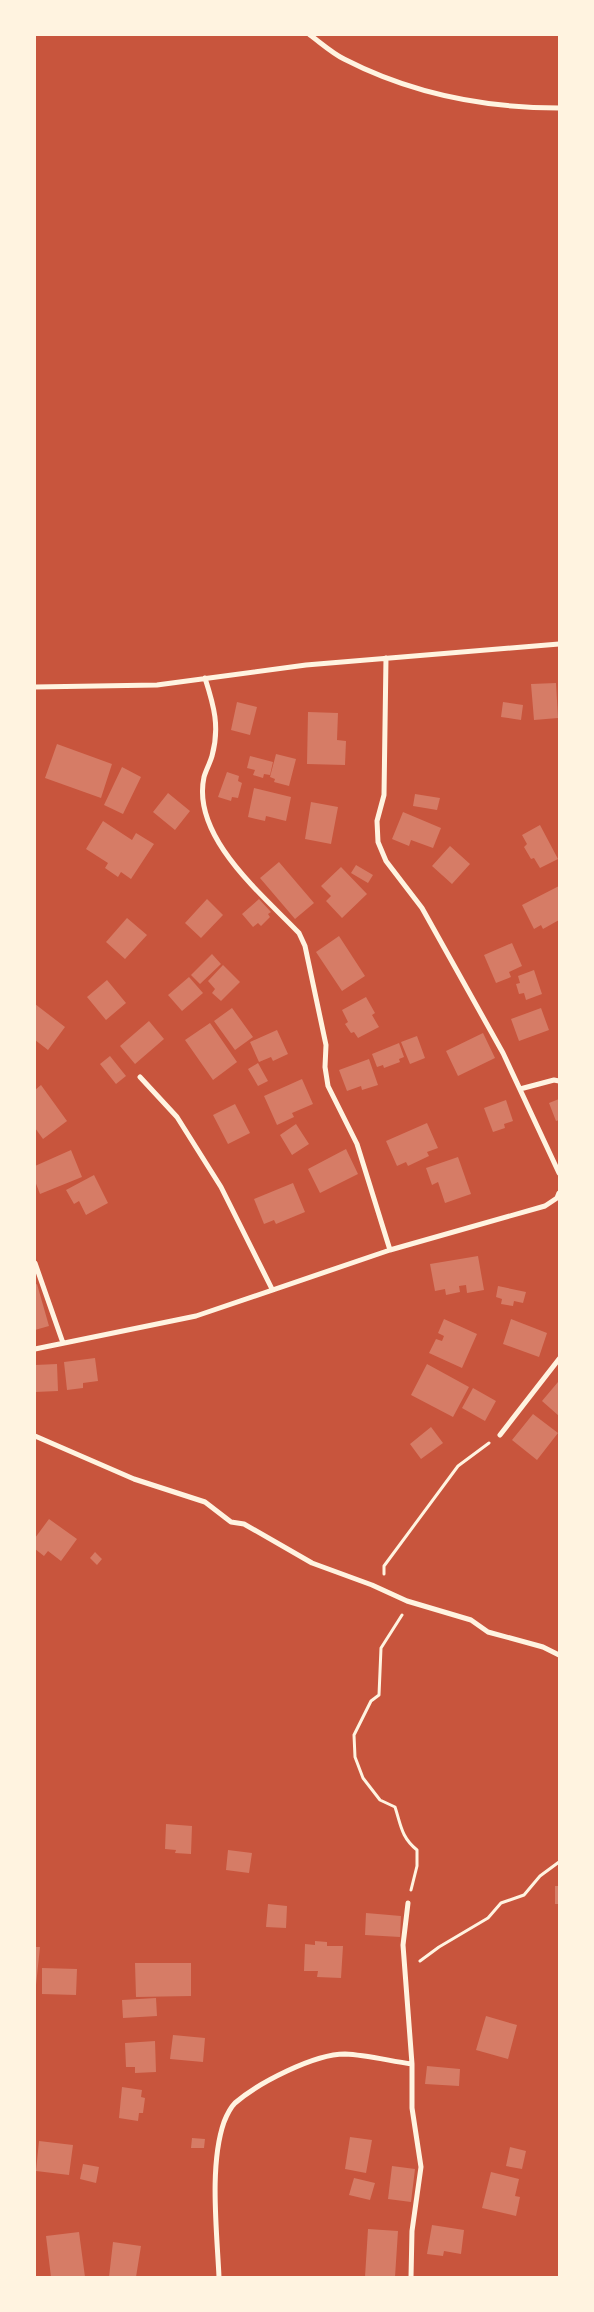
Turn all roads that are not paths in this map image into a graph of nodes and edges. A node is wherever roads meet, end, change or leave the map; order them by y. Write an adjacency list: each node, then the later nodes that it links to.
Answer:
1 (310, 35): 2 (street)
2 (559, 108)
3 (559, 644): 4 (street)
4 (386, 658): 5 (street); 9 (street)
5 (205, 678): 6 (street); 12 (street)
6 (35, 687)
7 (140, 1077): 14 (street)
8 (559, 1081): 9 (street)
9 (520, 1089): 10 (street)
10 (559, 1173)
11 (558, 1198): 12 (street)
12 (390, 1250): 14 (street)
13 (35, 1263): 15 (street)
14 (272, 1289): 15 (street)
15 (63, 1342): 16 (street)
16 (35, 1349)
17 (559, 1359): 18 (street)
18 (500, 1435)
19 (35, 1436): 20 (street)
20 (559, 1655)
21 (408, 1903): 22 (street)
22 (412, 2064): 23 (street); 24 (street)
23 (219, 2277)
24 (411, 2277)

